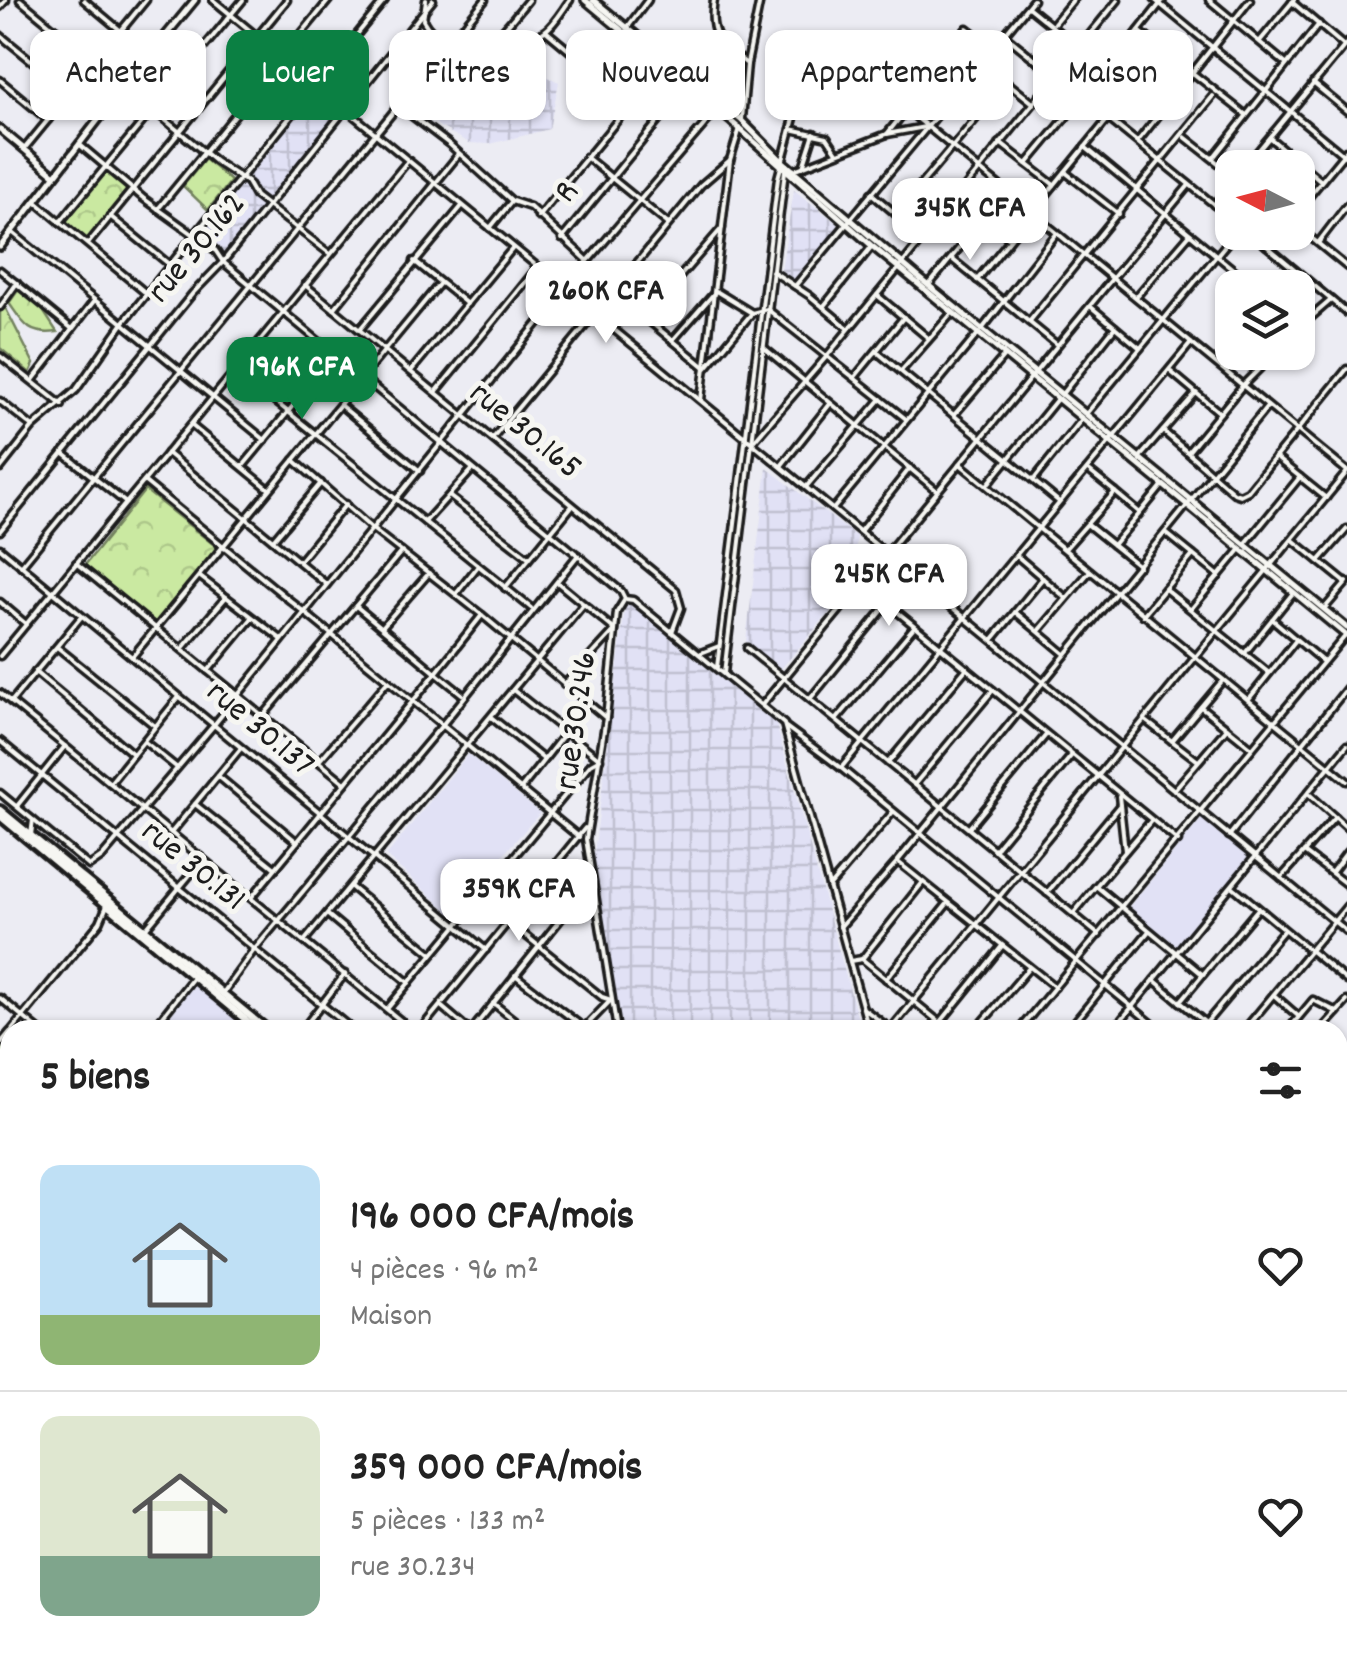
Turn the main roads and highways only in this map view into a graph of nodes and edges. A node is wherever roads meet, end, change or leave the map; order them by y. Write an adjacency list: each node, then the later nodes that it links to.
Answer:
1 (195, 0): 6 (main road)
2 (585, 0): 5 (main road)
3 (593, 0): 5 (main road)
4 (0, 128): 6 (main road)
5 (783, 164): 7 (main road); 7 (main road)
6 (54, 174): 8 (main road)
7 (849, 220): 9 (main road); 9 (main road)
8 (1, 243)
9 (901, 265): 10 (main road); 10 (main road)
10 (980, 331): 11 (main road); 11 (main road)
11 (1033, 373): 12 (main road)
12 (1112, 439): 13 (main road); 13 (main road)
13 (1190, 503): 14 (main road)
14 (1269, 568): 15 (main road); 15 (main road)
15 (1347, 633)
16 (0, 813): 17 (main road); 17 (main road)
17 (108, 902): 18 (main road); 19 (main road)
18 (246, 1020)
19 (256, 1020)

